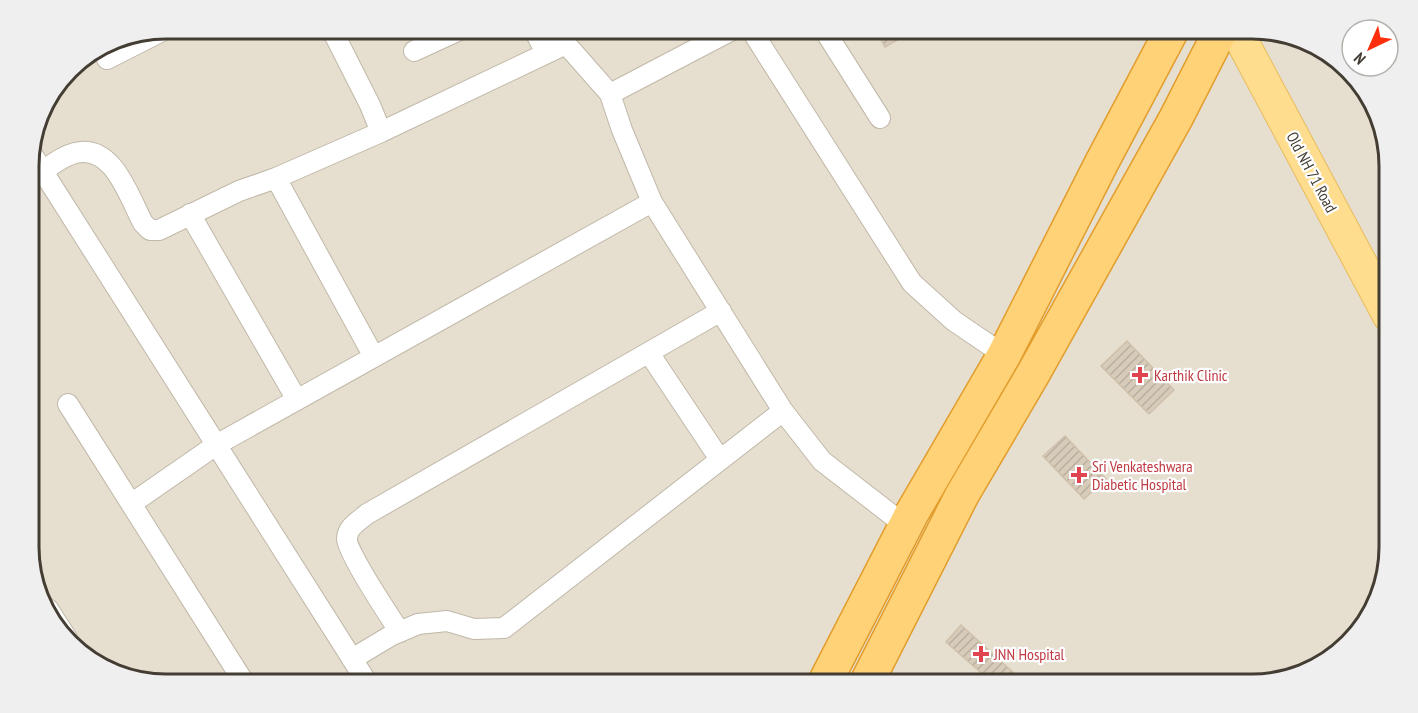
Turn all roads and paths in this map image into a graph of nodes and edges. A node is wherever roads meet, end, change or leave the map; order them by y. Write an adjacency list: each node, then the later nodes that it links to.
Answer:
1 (337, 39): 17 (street)
2 (440, 39): 12 (street)
3 (538, 39): 13 (street)
4 (715, 39): 15 (street)
5 (757, 39): 29 (street)
6 (830, 39): 16 (street)
7 (1167, 39): 22 (highway)
8 (1216, 39): 24 (highway)
9 (1241, 39): 26 (main road, Old NH 71 Road)
10 (1262, 39): 25 (main road, Old NH 71 Road)
11 (143, 41): 14 (street)
12 (414, 51)
13 (546, 53): 15 (street); 17 (street)
14 (107, 59)
15 (610, 94): 21 (street)
16 (880, 118)
17 (381, 132): 20 (street)
18 (39, 165): 19 (street)
19 (43, 171): 23 (street); 34 (street)
20 (276, 178): 23 (street); 30 (street)
21 (652, 202): 27 (street); 30 (street)
22 (1080, 206): 24 (highway); 29 (highway)
23 (190, 214): 31 (street)
24 (1115, 226): 38 (highway)
25 (1379, 257)
26 (1379, 297)
27 (721, 312): 28 (street); 33 (street)
28 (649, 353): 35 (street); 39 (street)
29 (1004, 355): 37 (highway)
30 (374, 357): 31 (street)
31 (297, 400): 34 (street)
32 (68, 404): 36 (street)
33 (783, 411): 35 (street); 37 (street)
34 (216, 445): 36 (street); 40 (street)
35 (719, 458): 39 (street)
36 (131, 504): 41 (street)
37 (909, 520): 38 (highway); 43 (highway)
38 (943, 532): 44 (highway)
39 (400, 632): 40 (street)
40 (352, 659): 42 (street)
41 (239, 674)
42 (362, 674)
43 (829, 674)
44 (871, 674)

